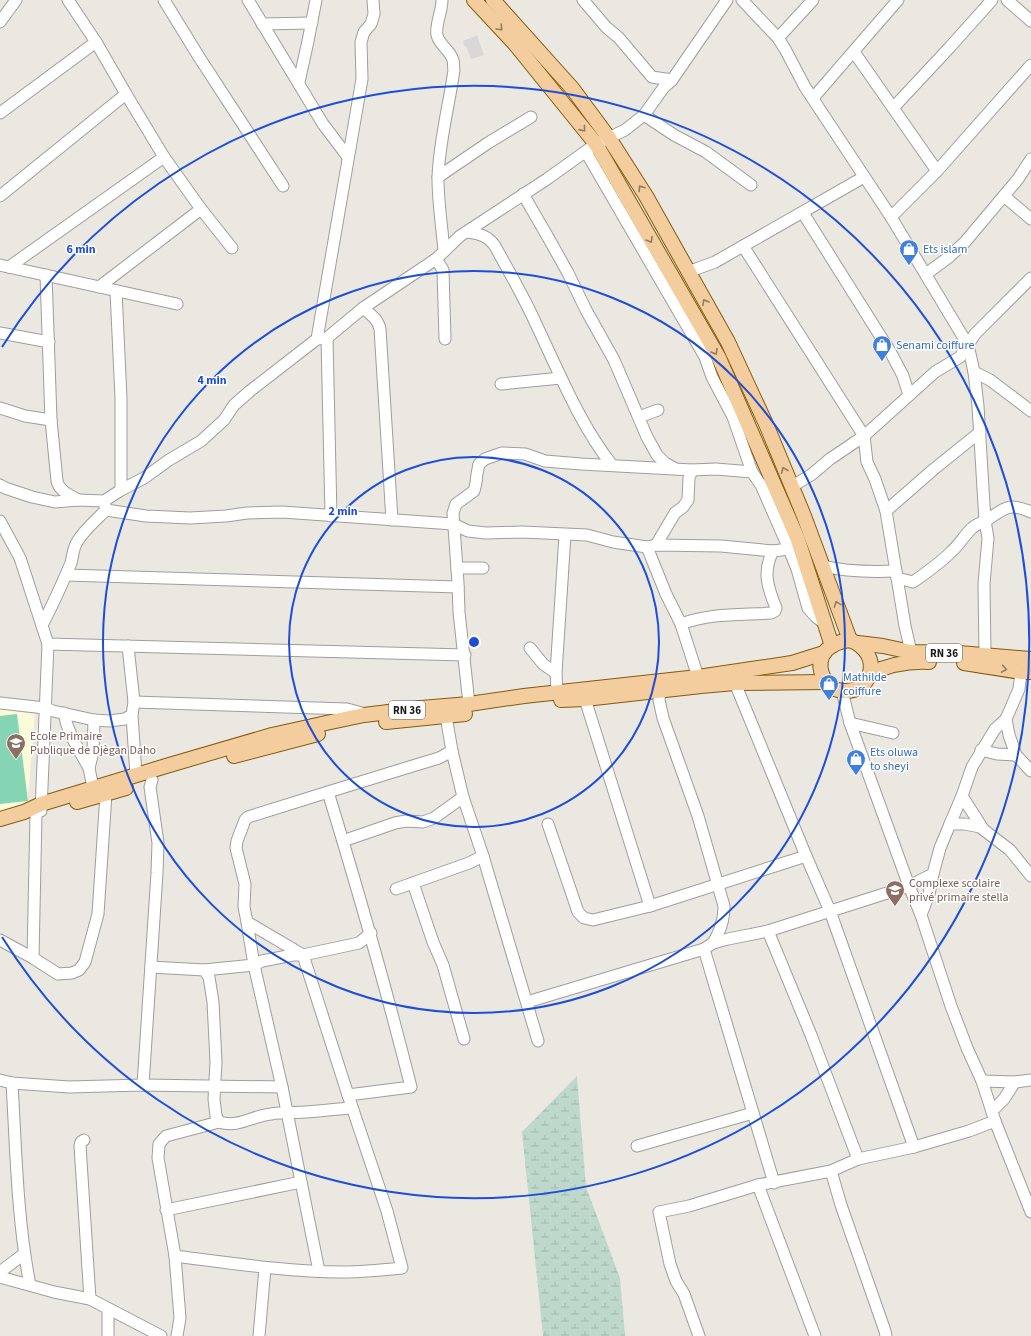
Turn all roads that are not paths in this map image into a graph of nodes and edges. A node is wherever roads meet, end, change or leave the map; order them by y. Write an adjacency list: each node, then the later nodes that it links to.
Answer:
1 (16, 0): 17 (street)
2 (68, 0): 22 (street)
3 (164, 0): 44 (street)
4 (248, 0): 20 (street)
5 (316, 0): 19 (street)
6 (374, 0): 38 (street)
7 (442, 0): 41 (street)
8 (474, 0): 36 (main road, one-way to 36)
9 (493, 0): 35 (main road)
10 (584, 0): 25 (street)
11 (727, 0): 26 (street)
12 (742, 0): 21 (street)
13 (813, 0): 21 (street)
14 (898, 0): 23 (street)
15 (992, 0): 31 (street)
16 (1007, 0): 18 (street)
17 (0, 22)
18 (1031, 22)
19 (312, 23): 20 (street); 27 (street)
20 (262, 24): 27 (street)
21 (778, 38): 29 (street)
22 (96, 42): 28 (street); 32 (street)
23 (854, 52): 29 (street); 31 (street)
24 (1031, 66): 40 (street)
25 (652, 77): 26 (street); 30 (street)
26 (672, 80): 30 (street)
27 (299, 82): 38 (street)
28 (126, 94): 37 (street); 46 (street)
29 (813, 98): 42 (street)
30 (654, 100): 33 (street)
31 (893, 108): 40 (street)
32 (0, 113)
33 (644, 115): 35 (street); 43 (street)
34 (530, 117): 41 (street)
35 (609, 138): 36 (street); 58 (main road, one-way to 35)
36 (591, 148): 45 (street); 85 (street); 111 (main road, one-way to 111)
37 (164, 157): 48 (street); 57 (street)
38 (348, 157): 67 (street)
39 (1031, 159): 47 (street)
40 (936, 171): 50 (street)
41 (438, 177): 55 (street)
42 (864, 177): 49 (street); 50 (street)
43 (751, 184)
44 (284, 186)
45 (524, 194): 52 (street); 78 (street)
46 (0, 196)
47 (1004, 196): 51 (street); 59 (street)
48 (201, 209): 54 (street); 62 (street)
49 (802, 213): 53 (street); 74 (street)
50 (891, 217): 59 (street)
51 (1031, 219)
52 (467, 232): 55 (street); 72 (street)
53 (743, 246): 58 (street); 81 (street)
54 (232, 248)
55 (444, 251): 56 (street)
56 (436, 260): 65 (street); 68 (street)
57 (5, 266): 60 (street)
58 (688, 272): 87 (main road, one-way to 58)
59 (926, 274): 70 (street)
60 (46, 275): 62 (street); 69 (street)
61 (1029, 285): 70 (street)
62 (99, 287): 63 (street)
63 (116, 290): 64 (street); 88 (street)
64 (177, 304)
65 (363, 308): 67 (street); 94 (street)
66 (0, 333): 69 (street)
67 (322, 338): 88 (street); 93 (street)
68 (445, 340)
69 (49, 342): 79 (street)
70 (968, 345): 71 (street); 74 (street)
71 (974, 372): 77 (street); 80 (street)
72 (561, 378): 73 (street); 82 (street)
73 (501, 384)
74 (909, 395): 81 (street)
75 (0, 408): 79 (street)
76 (658, 410): 78 (street)
77 (1031, 412)
78 (640, 417): 83 (street)
79 (51, 420): 89 (street)
80 (980, 432): 91 (street); 96 (street)
81 (864, 436): 87 (street); 91 (street)
82 (612, 465): 83 (street); 97 (street)
83 (674, 468): 84 (street)
84 (692, 470): 85 (street); 99 (street)
85 (752, 472): 100 (street)
86 (0, 485): 89 (street)
87 (791, 487): 102 (main road)
88 (121, 490): 90 (street)
89 (78, 500): 90 (street)
90 (105, 506): 93 (street); 106 (street)
91 (886, 511): 105 (street)
92 (1031, 512): 96 (street)
93 (331, 516): 94 (street)
94 (392, 520): 97 (street)
95 (0, 521): 112 (street)
96 (985, 521): 107 (street); 120 (street)
97 (454, 524): 98 (street); 103 (street)
98 (565, 535): 99 (street); 123 (street)
99 (651, 546): 101 (street); 110 (street)
100 (789, 549): 101 (street); 111 (street)
101 (773, 551): 110 (street)
102 (823, 566): 105 (street); 113 (main road, one-way to 102)
103 (457, 568): 104 (street); 108 (street)
104 (483, 568)
105 (896, 574): 107 (street); 109 (street)
106 (66, 575): 108 (street); 112 (street)
107 (913, 582): 109 (street)
108 (458, 587): 119 (street)
109 (900, 594): 118 (street)
110 (681, 624): 125 (street)
111 (825, 624): 117 (main road)
112 (42, 625): 114 (street)
113 (854, 642): 117 (main road, RN 36); 118 (main road, RN 36); 124 (main road)
114 (48, 644): 115 (street); 135 (street)
115 (128, 646): 119 (street); 132 (street)
116 (530, 648): 123 (street)
117 (828, 649): 125 (main road, RN 36); 126 (main road)
118 (911, 652): 120 (main road, RN 36)
119 (465, 655): 134 (street)
120 (985, 655): 121 (main road, RN 36)
121 (1031, 659)
122 (1026, 672): 124 (main road, RN 36, one-way to 122); 140 (street)
123 (556, 673): 130 (street)
124 (870, 674): 129 (main road, RN 36)
125 (698, 677): 130 (main road, RN 36)
126 (826, 682): 127 (main road, RN 36); 129 (main road, RN 36)
127 (735, 683): 128 (main road, RN 36); 164 (street)
128 (660, 691): 131 (main road, RN 36); 168 (street)
129 (842, 691): 142 (street)
130 (556, 692): 134 (main road, RN 36)
131 (585, 699): 139 (main road, RN 36); 171 (street)
132 (134, 702): 137 (street); 138 (street)
133 (0, 703): 135 (street)
134 (469, 704): 138 (main road, RN 36)
135 (45, 708): 136 (street); 156 (street)
136 (64, 713): 141 (street); 147 (street)
137 (132, 715): 141 (street); 149 (street)
138 (364, 715): 149 (main road, RN 36)
139 (446, 716): 145 (street); 150 (main road, RN 36)
140 (1006, 719): 144 (street); 146 (street)
141 (94, 720): 147 (street)
142 (850, 723): 143 (street); 169 (street)
143 (892, 734)
144 (981, 750): 146 (street); 154 (street)
145 (452, 751): 152 (street); 155 (street)
146 (1016, 755): 148 (street)
147 (89, 768): 151 (street)
148 (1031, 771)
149 (136, 775): 151 (main road, RN 36)
150 (152, 780): 153 (main road, RN 36); 185 (street)
151 (94, 788): 156 (main road, RN 36)
152 (328, 792): 162 (street); 174 (street)
153 (106, 794): 156 (main road, RN 36); 183 (street)
154 (962, 796): 159 (street); 161 (street)
155 (463, 797): 162 (street); 163 (street)
156 (39, 810): 157 (main road, RN 36); 160 (main road, RN 36); 183 (street)
157 (0, 819)
158 (548, 824): 171 (street)
159 (950, 824): 161 (street); 165 (street)
160 (0, 825)
161 (983, 829): 166 (street)
162 (343, 841): 176 (street)
163 (483, 856): 167 (street); 187 (street)
164 (806, 856): 168 (street); 172 (street)
165 (933, 874): 169 (street); 173 (street)
166 (1031, 876)
167 (413, 882): 170 (street); 188 (street)
168 (717, 885): 171 (street); 177 (street)
169 (910, 886): 172 (street); 173 (street)
170 (396, 889)
171 (650, 906)
172 (830, 911): 175 (street); 206 (street)
173 (921, 915): 192 (street)
174 (247, 922): 182 (street); 184 (street)
175 (768, 931): 177 (street); 207 (street)
176 (370, 933): 179 (street); 181 (street)
177 (724, 935): 180 (street)
178 (0, 940): 183 (street)
179 (359, 943): 181 (street); 182 (street)
180 (708, 946): 187 (street); 201 (street)
181 (375, 948): 198 (street)
182 (303, 956): 184 (street); 198 (street)
183 (33, 958)
184 (254, 965): 186 (street); 197 (street)
185 (151, 967): 186 (street); 195 (street)
186 (204, 970): 196 (street)
187 (527, 1002): 189 (street)
188 (464, 1039)
189 (538, 1041)
190 (0, 1080): 194 (street)
191 (1031, 1080): 193 (street)
192 (982, 1081): 193 (street); 202 (street)
193 (1016, 1082): 202 (street)
194 (12, 1083): 195 (street); 214 (street)
195 (143, 1085): 196 (street)
196 (215, 1085): 197 (street); 203 (street)
197 (282, 1087): 200 (street)
198 (348, 1095): 199 (street)
199 (352, 1108): 200 (street); 217 (street)
200 (286, 1113): 203 (street); 209 (street)
201 (753, 1113): 205 (street); 210 (street)
202 (994, 1116): 206 (street); 213 (street)
203 (220, 1122): 212 (street)
204 (84, 1140): 221 (street)
205 (637, 1146)
206 (914, 1147): 207 (street)
207 (858, 1159): 208 (street)
208 (831, 1171): 210 (street); 229 (street)
209 (301, 1182): 212 (street); 217 (street)
210 (774, 1183): 211 (street)
211 (758, 1185): 227 (street); 228 (street)
212 (166, 1210): 215 (street)
213 (1031, 1212)
214 (24, 1254): 218 (street); 220 (street)
215 (175, 1256): 216 (street); 225 (street)
216 (265, 1268): 217 (street); 226 (street)
217 (319, 1271)
218 (0, 1272)
219 (0, 1277): 220 (street)
220 (30, 1285): 221 (street)
221 (90, 1299): 222 (street)
222 (108, 1309): 223 (street); 224 (street)
223 (108, 1336)
224 (161, 1336)
225 (177, 1336)
226 (259, 1336)
227 (699, 1336)
228 (815, 1336)
229 (886, 1336)

